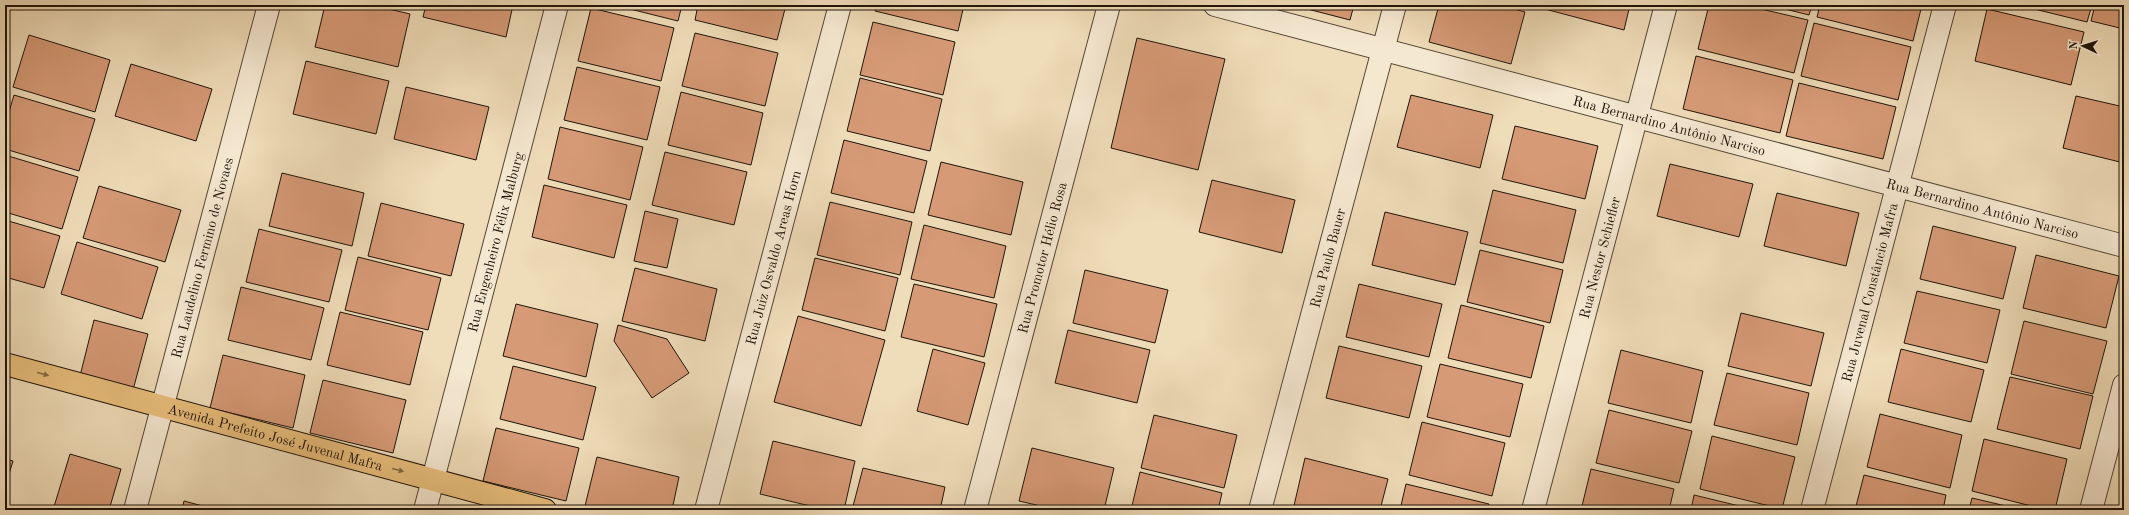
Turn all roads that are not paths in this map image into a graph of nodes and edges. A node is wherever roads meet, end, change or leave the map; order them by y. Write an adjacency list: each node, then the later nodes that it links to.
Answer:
1 (269, 5): 15 (street, Rua Laudelino Fermino de Novaes)
2 (557, 5): 16 (street, Rua Engenheiro Félix Malburg)
3 (840, 5): 20 (street, Rua Juiz Osvaldo Areas Horn)
4 (1109, 5): 21 (street, Rua Promotor Hélio Rosa)
5 (1215, 5): 9 (street, Rua Bernardino Antônio Narciso)
6 (1395, 5): 9 (street, Rua Paulo Bauer)
7 (1666, 5): 10 (street, Rua Nestor Schiefler)
8 (1945, 5): 11 (street, Rua Juvenal Constâncio Mafra)
9 (1383, 50): 10 (street, Rua Bernardino Antônio Narciso); 22 (street, Rua Paulo Bauer)
10 (1637, 117): 11 (street, Rua Bernardino Antônio Narciso); 23 (street, Rua Nestor Schiefler)
11 (1897, 186): 12 (street, Rua Bernardino Antônio Narciso); 24 (street, Rua Juvenal Constâncio Mafra)
12 (2124, 246)
13 (5, 364): 15 (main road, Avenida Prefeito José Juvenal Mafra, one-way to 15)
14 (2124, 385): 25 (street)
15 (162, 407): 16 (main road, Avenida Prefeito José Juvenal Mafra, one-way to 16); 17 (street, Rua Laudelino Fermino de Novaes)
16 (433, 480): 18 (street, Rua Engenheiro Félix Malburg); 19 (main road, Avenida Prefeito José Juvenal Mafra)
17 (135, 510)
18 (426, 510)
19 (545, 510)
20 (706, 510)
21 (975, 510)
22 (1260, 510)
23 (1533, 510)
24 (1812, 510)
25 (2091, 510)

